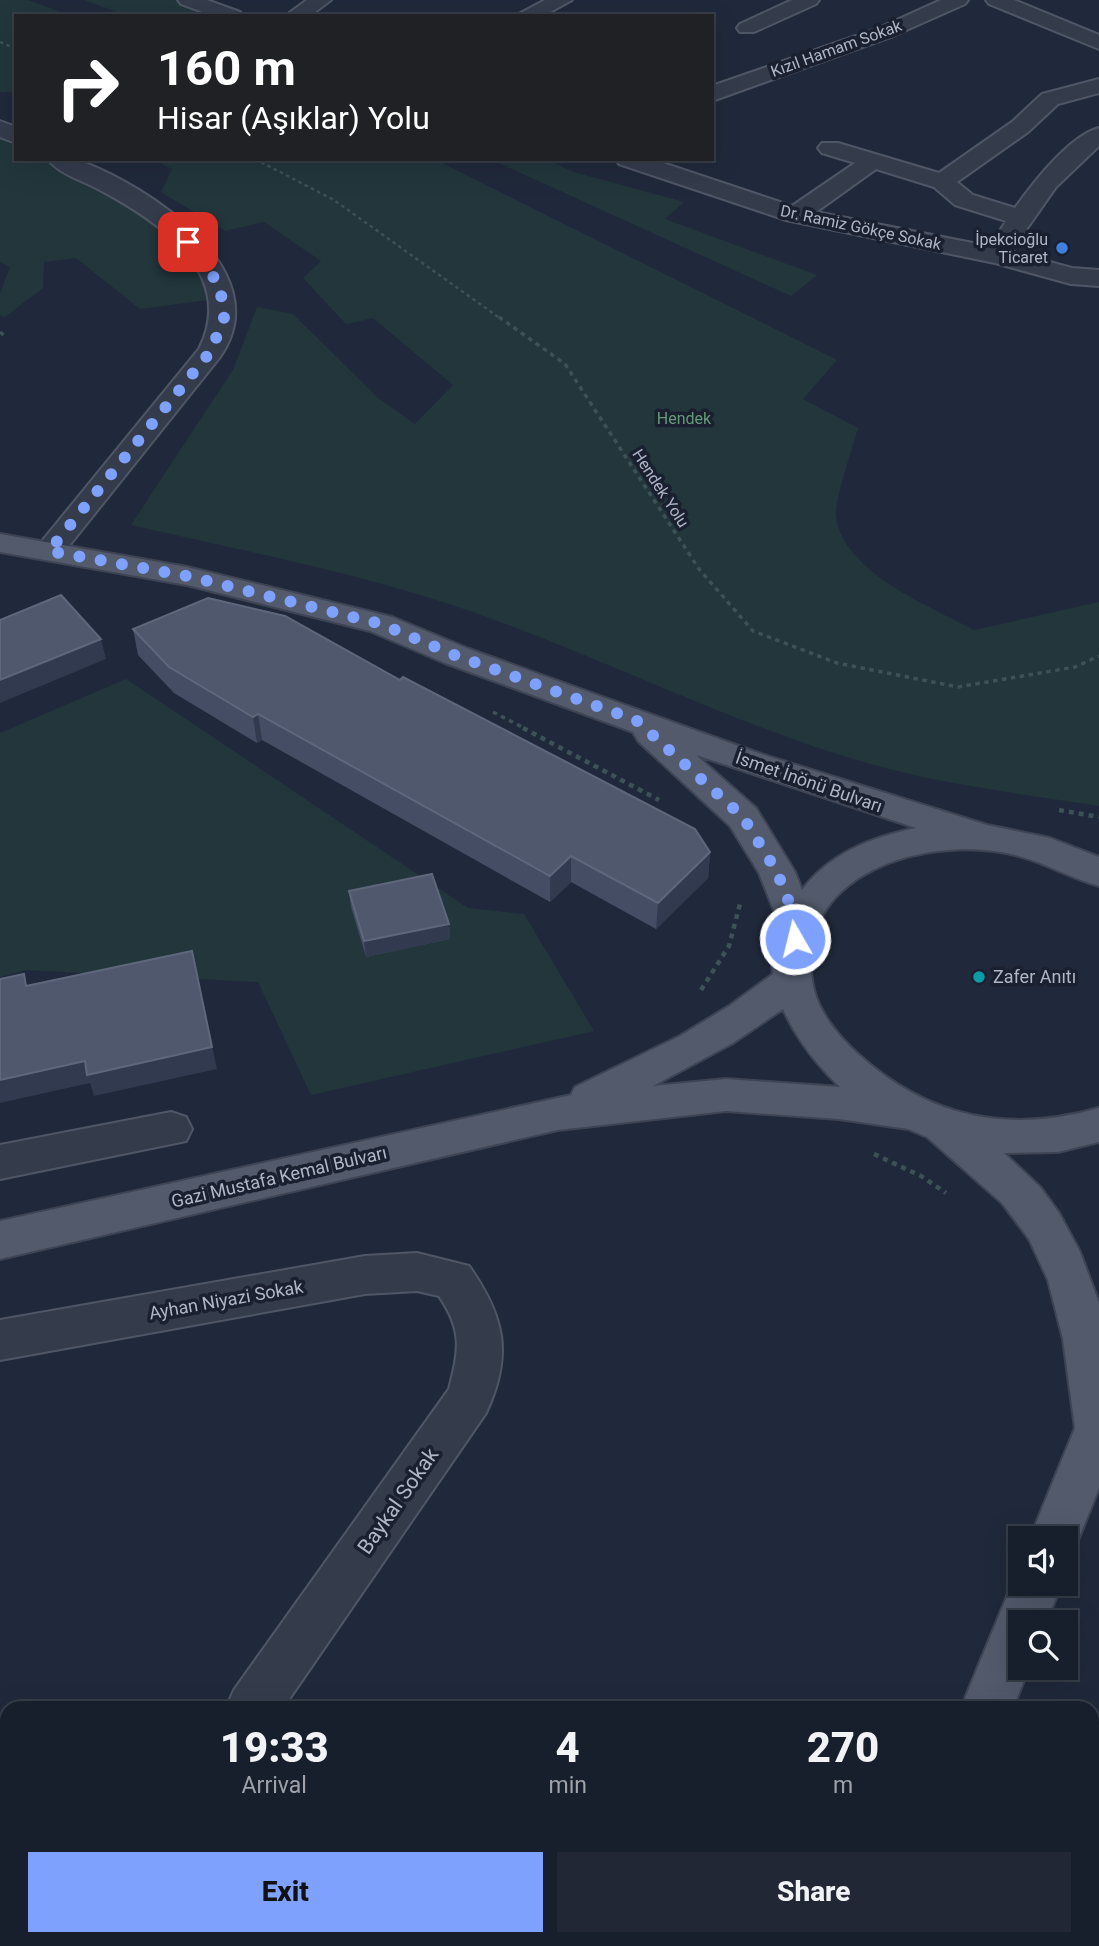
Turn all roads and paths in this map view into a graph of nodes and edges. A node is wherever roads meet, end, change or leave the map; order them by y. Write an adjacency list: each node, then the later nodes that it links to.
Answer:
1 (188, 0): 7 (street)
2 (321, 0): 8 (street)
3 (562, 0): 9 (street)
4 (809, 0): 10 (street)
5 (958, 0): 13 (street, Kızıl Hamam Sokak)
6 (996, 0): 11 (street)
7 (227, 14)
8 (298, 14)
9 (530, 14)
10 (747, 28)
11 (1099, 43)
12 (1099, 86): 20 (street)
13 (714, 93)
14 (1099, 135): 22 (street)
15 (830, 148): 19 (street)
16 (63, 161): 28 (street)
17 (259, 161): 29 (path, Hendek Yolu)
18 (633, 161): 21 (street, Dr. Ramiz Gökçe Sokak)
19 (873, 161): 20 (street); 21 (street)
20 (942, 182): 22 (street)
21 (795, 215): 23 (street, Dr. Ramiz Gökçe Sokak)
22 (1020, 217): 23 (street)
23 (998, 256): 24 (street, Dr. Ramiz Gökçe Sokak)
24 (1094, 282)
25 (0, 332): 26 (path)
26 (5, 336)
27 (0, 543): 28 (main road, İsmet İnönü Bulvarı)
28 (49, 551): 31 (main road, İsmet İnönü Bulvarı)
29 (1099, 656)
30 (488, 709): 32 (path)
31 (636, 720): 33 (main road, İsmet İnönü Bulvarı); 38 (main road, İsmet İnönü Bulvarı)
32 (669, 805)
33 (984, 837): 35 (main road); 38 (main road)
34 (1099, 846): 35 (main road)
35 (1043, 848): 36 (main road)
36 (1099, 873)
37 (742, 896): 40 (path)
38 (798, 925): 39 (main road)
39 (792, 981): 41 (main road, Gazi Mustafa Kemal Bulvarı); 42 (main road)
40 (695, 998)
41 (558, 1113): 42 (main road, Gazi Mustafa Kemal Bulvarı); 48 (main road, Gazi Mustafa Kemal Bulvarı)
42 (922, 1118): 43 (main road); 51 (main road)
43 (1099, 1125)
44 (172, 1129): 46 (street)
45 (872, 1153): 47 (path)
46 (0, 1162)
47 (953, 1198)
48 (0, 1240)
49 (453, 1280): 50 (street, Ayhan Niyazi Sokak); 54 (street, Baykal Sokak)
50 (0, 1340)
51 (1099, 1428): 52 (main road)
52 (1060, 1526)
53 (1008, 1656): 55 (main road)
54 (258, 1701)
55 (990, 1701)

